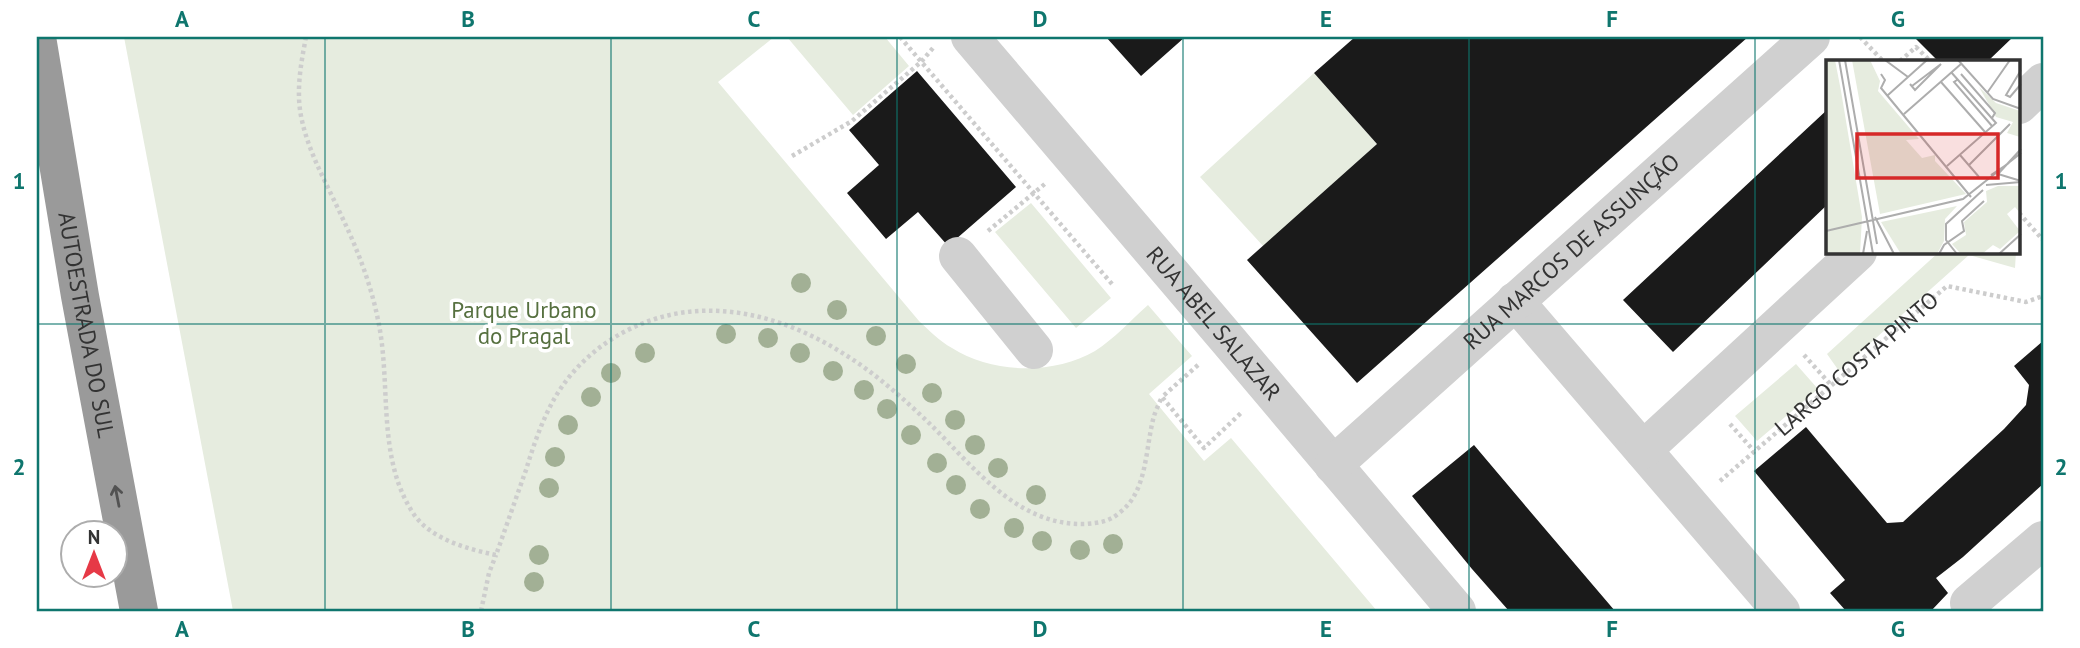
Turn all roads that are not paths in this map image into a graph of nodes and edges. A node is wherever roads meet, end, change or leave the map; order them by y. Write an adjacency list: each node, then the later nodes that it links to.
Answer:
1 (37, 37): 14 (highway, AUTOESTRADA DO SUL, one-way to 1)
2 (1811, 37): 8 (street, RUA MARCOS DE ASSUNÇÃO)
3 (953, 41): 11 (street, RUA ABEL SALAZAR)
4 (2043, 82): 5 (street)
5 (2021, 103)
6 (1856, 254): 10 (street)
7 (958, 256): 9 (street)
8 (1516, 301): 10 (street); 11 (street, RUA MARCOS DE ASSUNÇÃO)
9 (1034, 350)
10 (1643, 450): 16 (street)
11 (1333, 465): 15 (street, RUA ABEL SALAZAR)
12 (2043, 540): 13 (street)
13 (1969, 603)
14 (139, 611)
15 (1457, 611)
16 (1781, 611)

